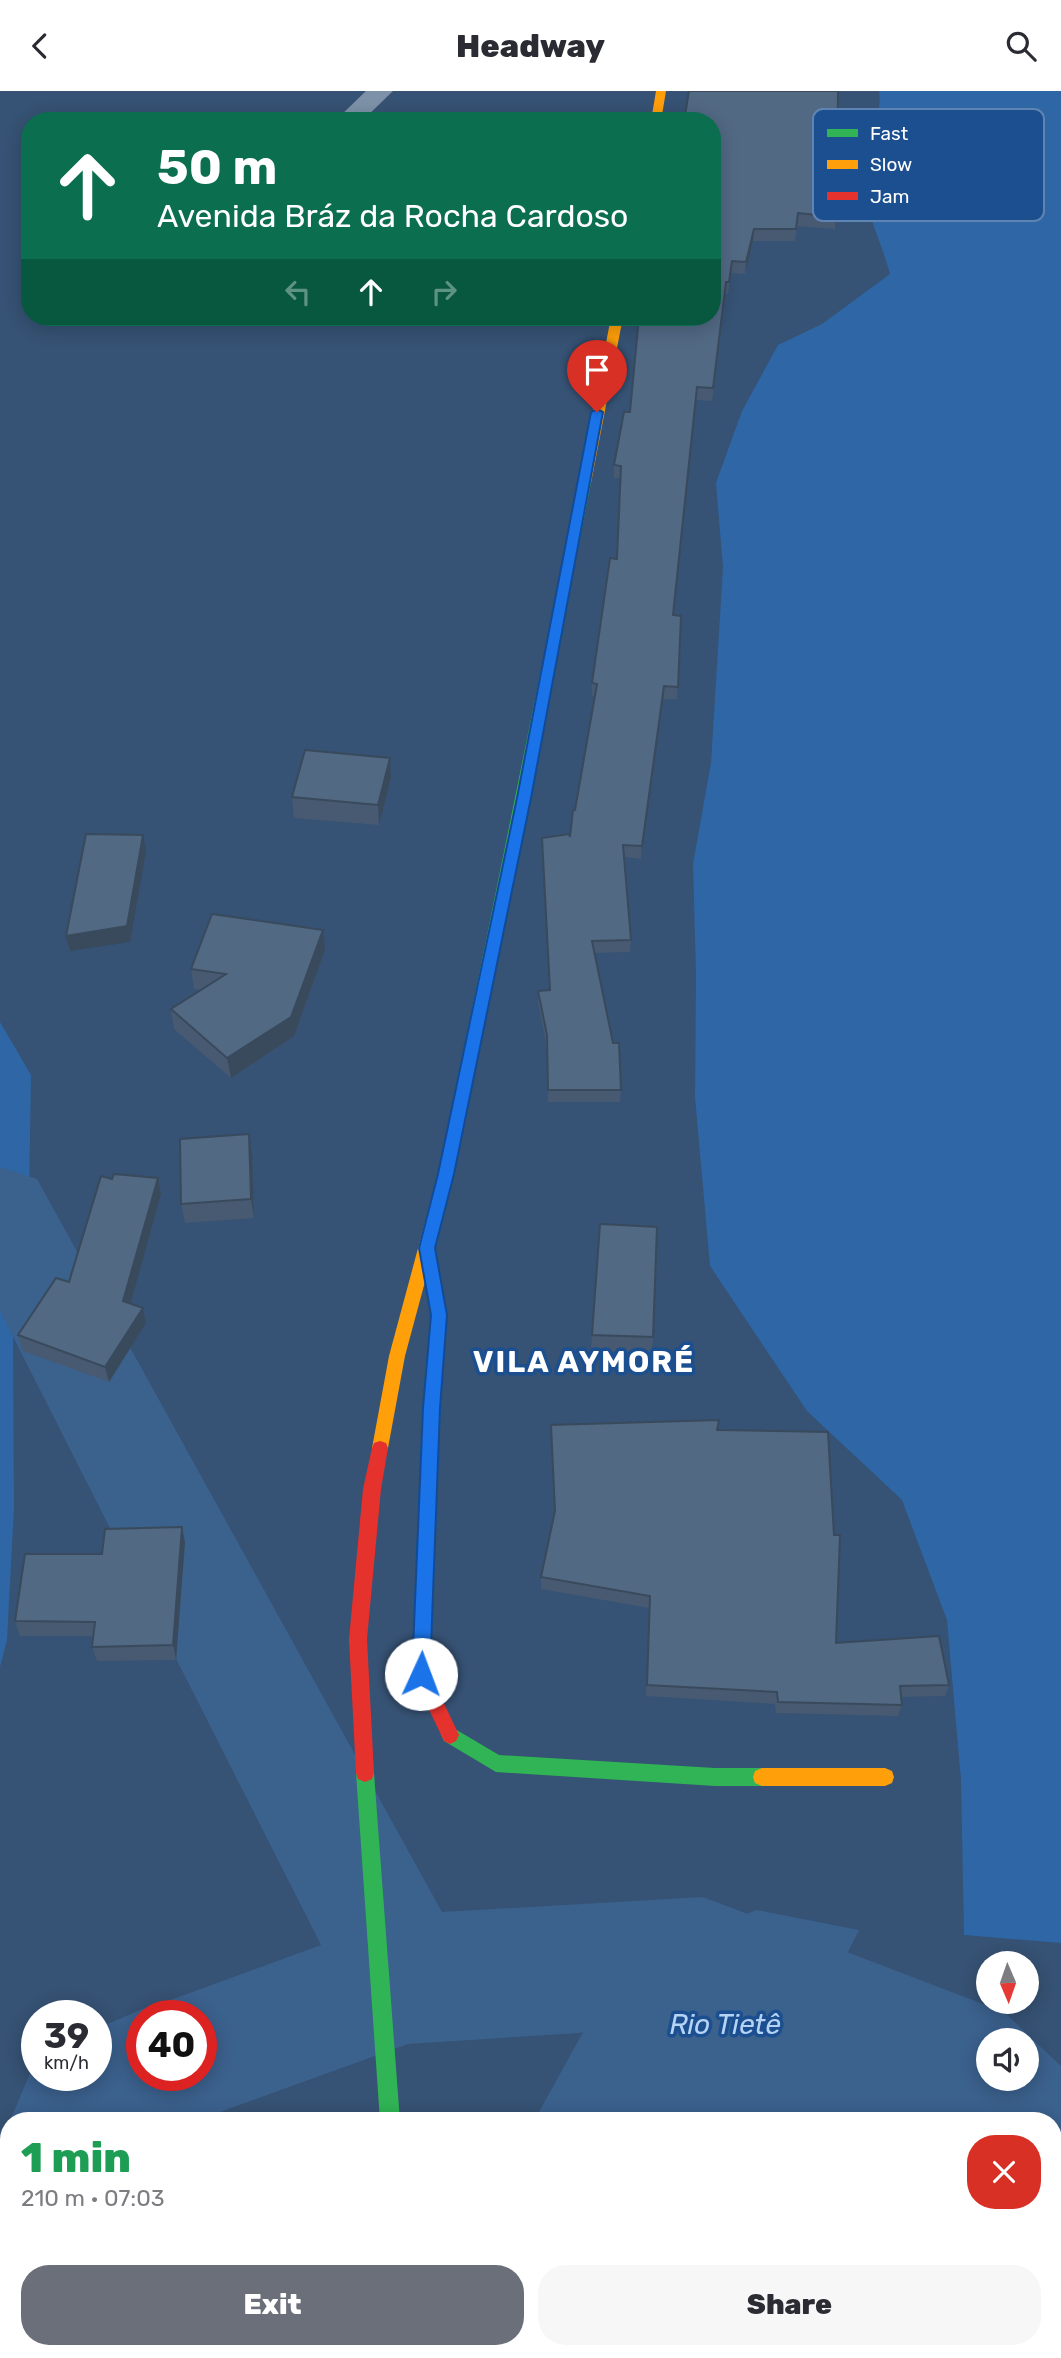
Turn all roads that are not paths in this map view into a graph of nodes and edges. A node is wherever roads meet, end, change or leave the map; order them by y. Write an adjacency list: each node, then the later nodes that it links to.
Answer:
1 (382, 91): 3 (street)
2 (661, 91): 4 (street)
3 (358, 112)
4 (658, 112)
5 (615, 326): 6 (street)
6 (427, 1248): 7 (street); 8 (street)
7 (885, 1777)
8 (389, 2112)

